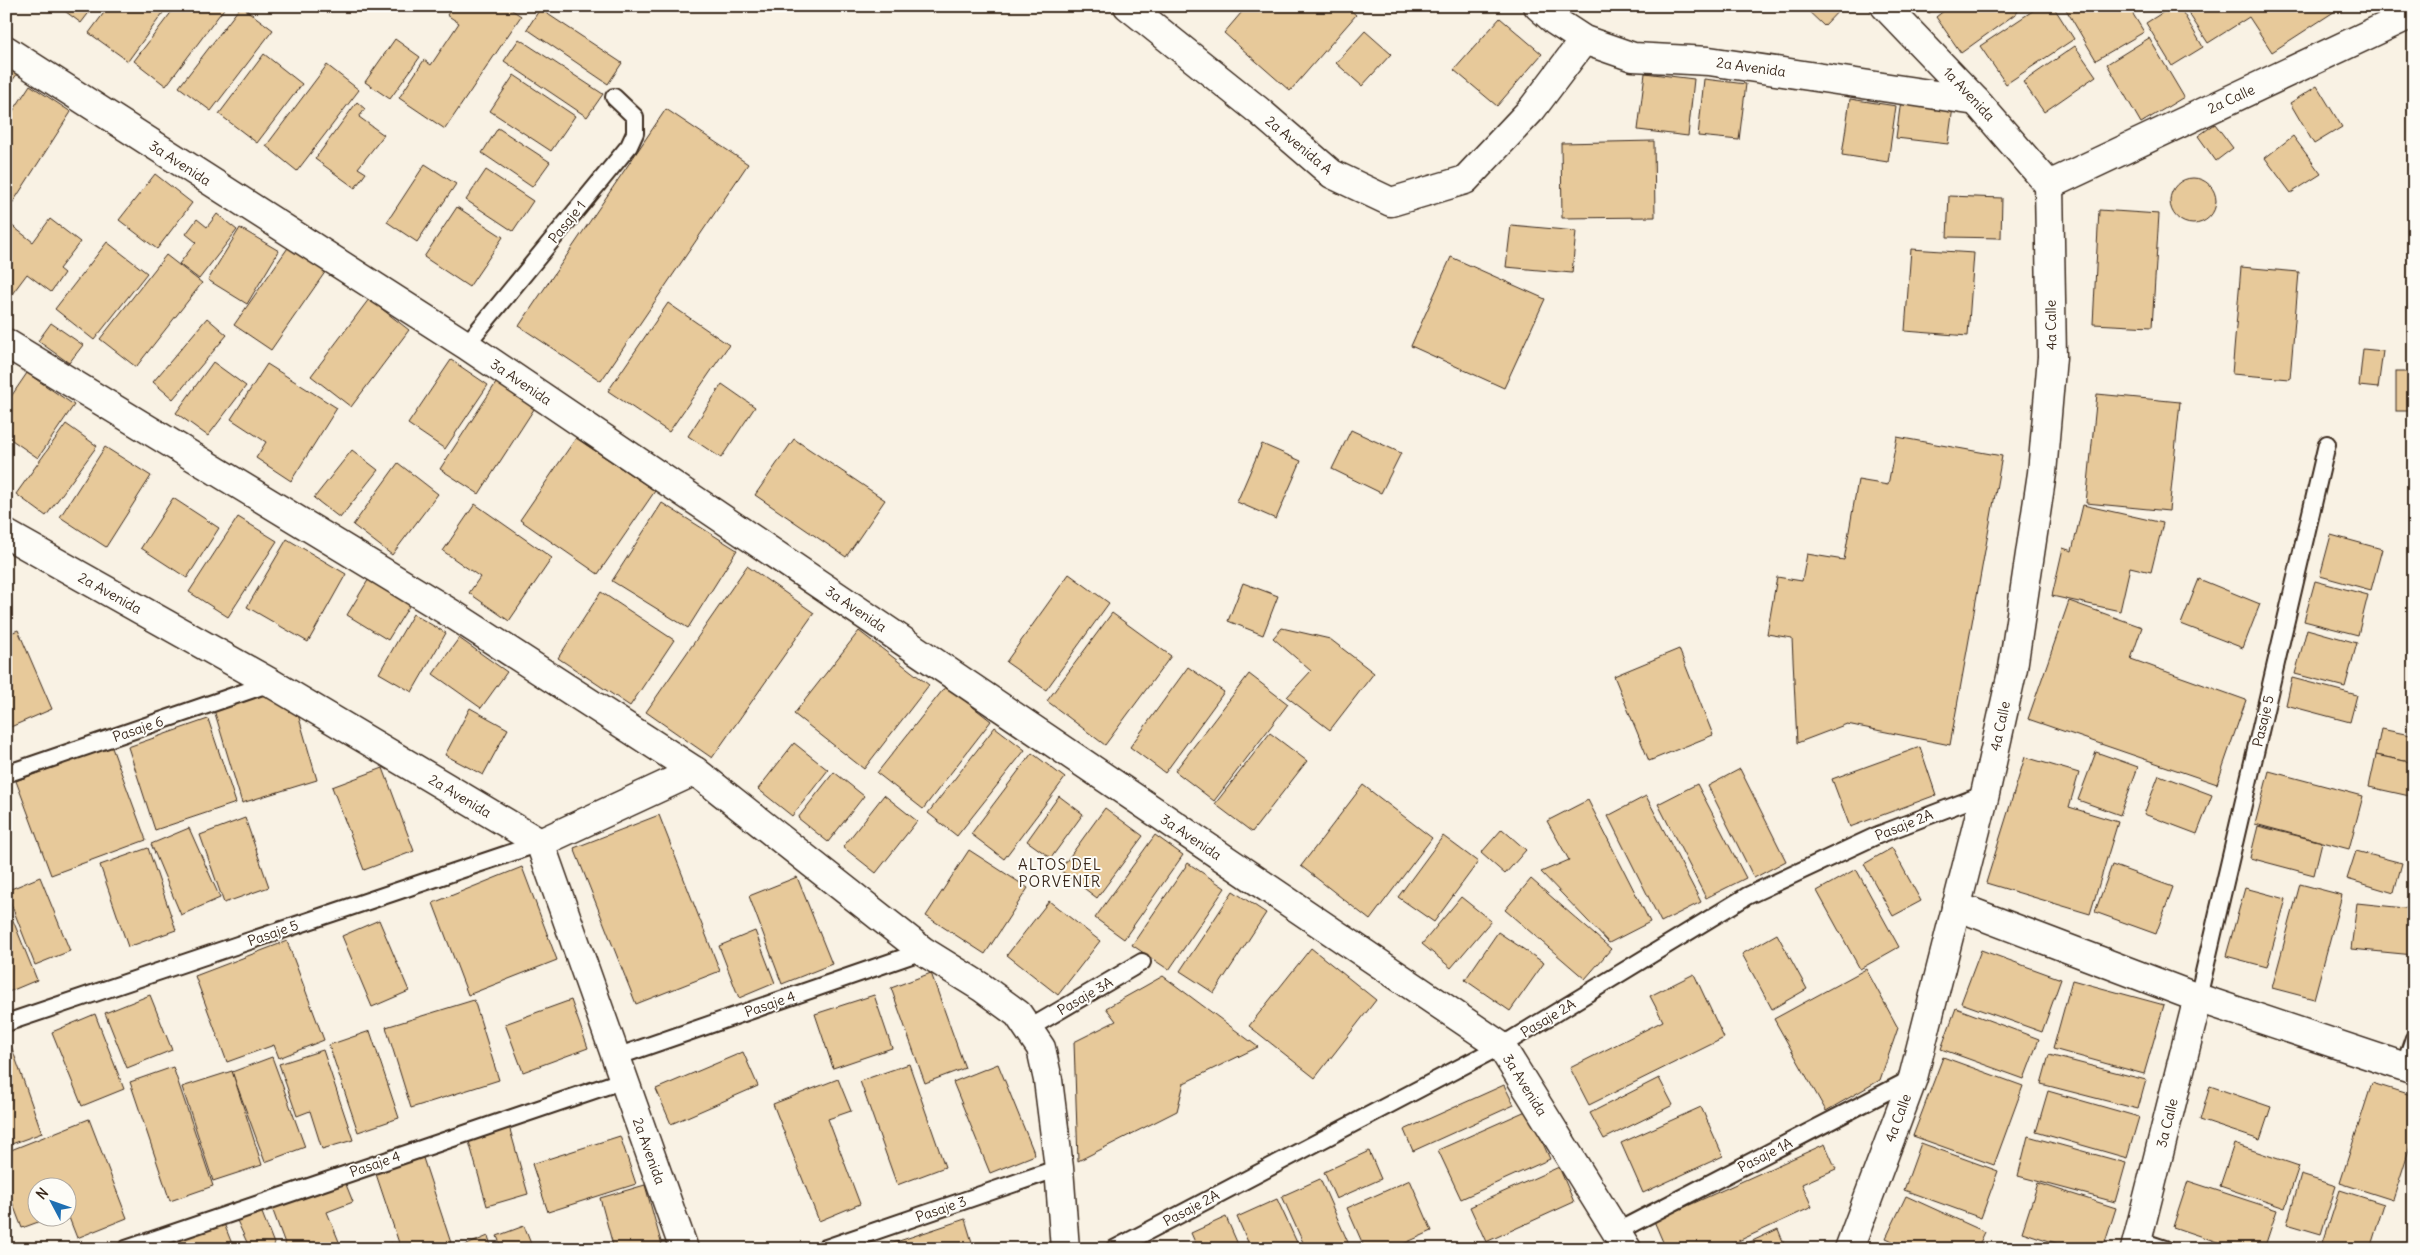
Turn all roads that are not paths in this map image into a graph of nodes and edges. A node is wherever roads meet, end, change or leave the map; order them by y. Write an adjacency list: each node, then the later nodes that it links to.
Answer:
1 (1128, 6): 5 (street, 2a Avenida A)
2 (1538, 6): 5 (street, 2a Avenida)
3 (1885, 6): 8 (street, 1a Avenida)
4 (2414, 13): 9 (street, 2a Calle)
5 (1584, 40): 8 (street, 2a Avenida)
6 (6, 50): 11 (street, 3a Avenida)
7 (614, 97): 11 (lane, Pasaje 1)
8 (1976, 101): 9 (street, 1a Avenida)
9 (2049, 186): 17 (street, 4a Calle)
10 (6, 342): 15 (street)
11 (466, 345): 26 (street, 3a Avenida)
12 (2328, 444): 22 (lane, Pasaje 5)
13 (6, 534): 14 (street, 2a Avenida)
14 (271, 684): 16 (lane, Pasaje 6); 18 (street, 2a Avenida)
15 (696, 771): 18 (street); 20 (street)
16 (6, 774)
17 (1985, 794): 19 (street, 4a Calle); 26 (lane, Pasaje 2A)
18 (540, 843): 23 (lane, Pasaje 5); 27 (street, 2a Avenida)
19 (1956, 906): 22 (street); 29 (street, 4a Calle)
20 (923, 951): 24 (street); 27 (lane, Pasaje 4)
21 (1142, 962): 24 (lane, Pasaje 3A)
22 (2198, 998): 28 (street); 32 (street, 3a Calle)
23 (6, 1023)
24 (1028, 1029): 30 (street)
25 (2414, 1038): 28 (lane)
26 (1501, 1046): 31 (street, 3a Avenida); 37 (lane, Pasaje 2A)
27 (620, 1068): 33 (lane, Pasaje 4); 34 (street, 2a Avenida)
28 (2409, 1068)
29 (1913, 1078): 31 (lane, Pasaje 1A); 38 (street, 4a Calle)
30 (1059, 1168): 35 (lane, Pasaje 3); 36 (street)
31 (1622, 1240)
32 (2137, 1244): 39 (lane)
33 (126, 1249)
34 (684, 1249)
35 (822, 1249)
36 (1065, 1249)
37 (1114, 1249)
38 (1850, 1249)
39 (2164, 1249)

